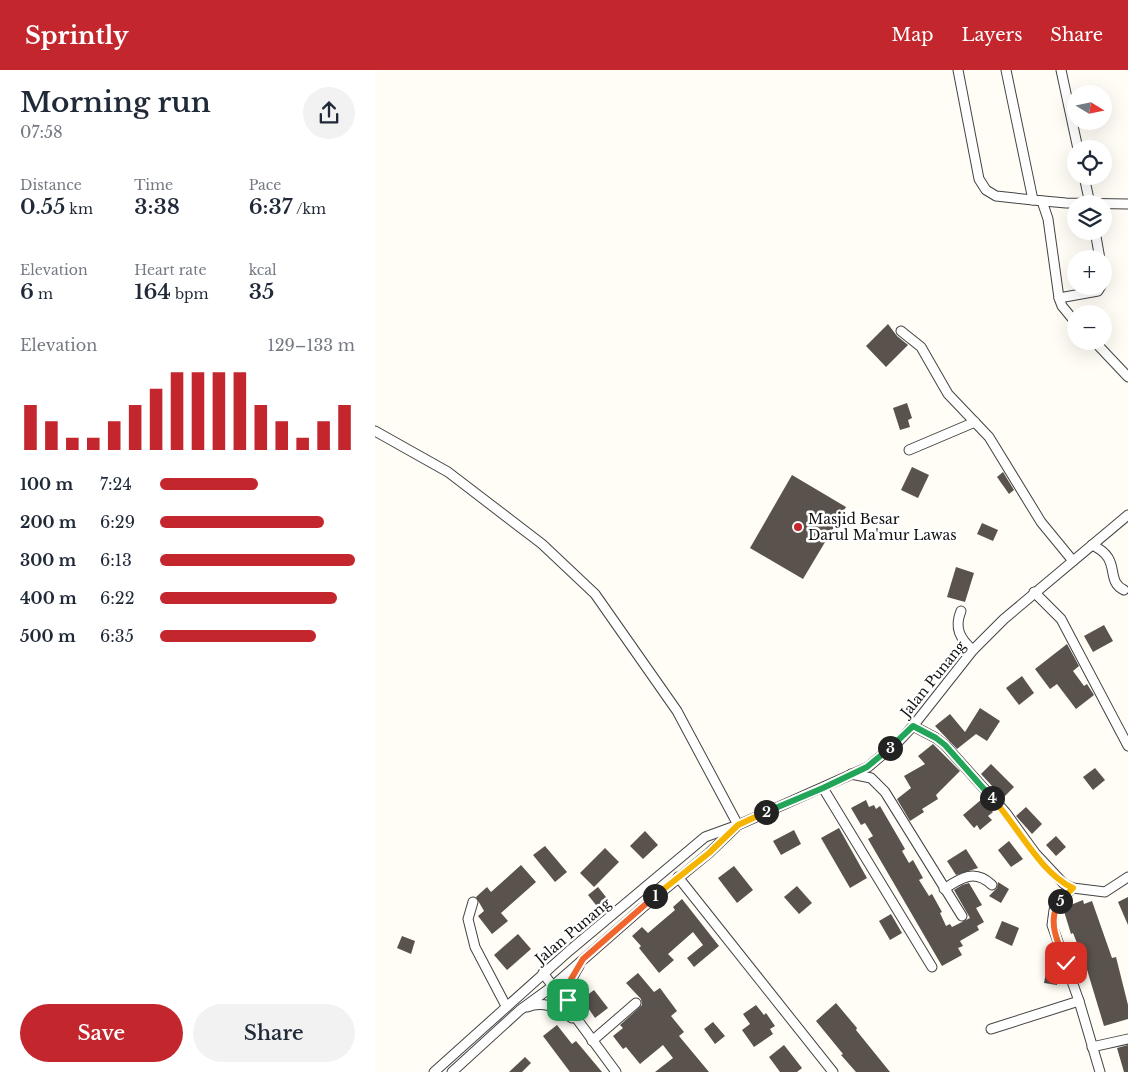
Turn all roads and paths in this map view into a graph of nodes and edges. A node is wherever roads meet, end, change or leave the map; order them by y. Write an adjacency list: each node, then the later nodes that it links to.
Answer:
1 (958, 70): 5 (street)
2 (1006, 70): 5 (street)
3 (1061, 70): 4 (street)
4 (1076, 140)
5 (1037, 200): 6 (street); 10 (street)
6 (1067, 202)
7 (1112, 204): 8 (street)
8 (1128, 204)
9 (1076, 295): 10 (street)
10 (1059, 298): 11 (street)
11 (1067, 312)
12 (901, 331): 15 (street)
13 (1102, 350): 14 (street)
14 (1128, 377)
15 (975, 422): 17 (street); 20 (street)
16 (375, 431): 29 (street)
17 (909, 450)
18 (1128, 515): 19 (street, Jalan Punang)
19 (1092, 544): 20 (street, Jalan Punang); 21 (street)
20 (1073, 561): 22 (street, Jalan Punang)
21 (1124, 590)
22 (1034, 592): 24 (street, Jalan Punang); 26 (street)
23 (961, 611): 24 (street)
24 (973, 650): 25 (street, Jalan Punang)
25 (913, 726): 27 (street, Jalan Punang); 33 (street)
26 (1128, 746)
27 (851, 774): 28 (street, Jalan Punang); 34 (street)
28 (823, 788): 29 (street, Jalan Punang); 38 (street)
29 (738, 825): 30 (street, Jalan Punang); 39 (street, Jalan Punang)
30 (678, 877): 37 (street, Jalan Punang); 53 (street)
31 (1128, 877): 33 (street)
32 (992, 886): 34 (street)
33 (1073, 888): 41 (street)
34 (944, 889): 36 (street)
35 (473, 902): 43 (street)
36 (962, 916)
37 (583, 959): 40 (street, Jalan Punang); 45 (street)
38 (932, 968)
39 (543, 974): 40 (street); 43 (street, Jalan Punang)
40 (553, 986): 44 (street, Jalan Punang); 45 (street)
41 (1079, 1001): 46 (street); 49 (street)
42 (636, 1003): 48 (street)
43 (506, 1006): 50 (street, Jalan Punang)
44 (520, 1010): 45 (street); 51 (street, Jalan Punang)
45 (577, 1021): 48 (street)
46 (991, 1029)
47 (1128, 1039): 49 (street)
48 (592, 1041): 52 (street)
49 (1092, 1047): 54 (street)
50 (434, 1072)
51 (453, 1072)
52 (616, 1072)
53 (833, 1072)
54 (1100, 1072)

